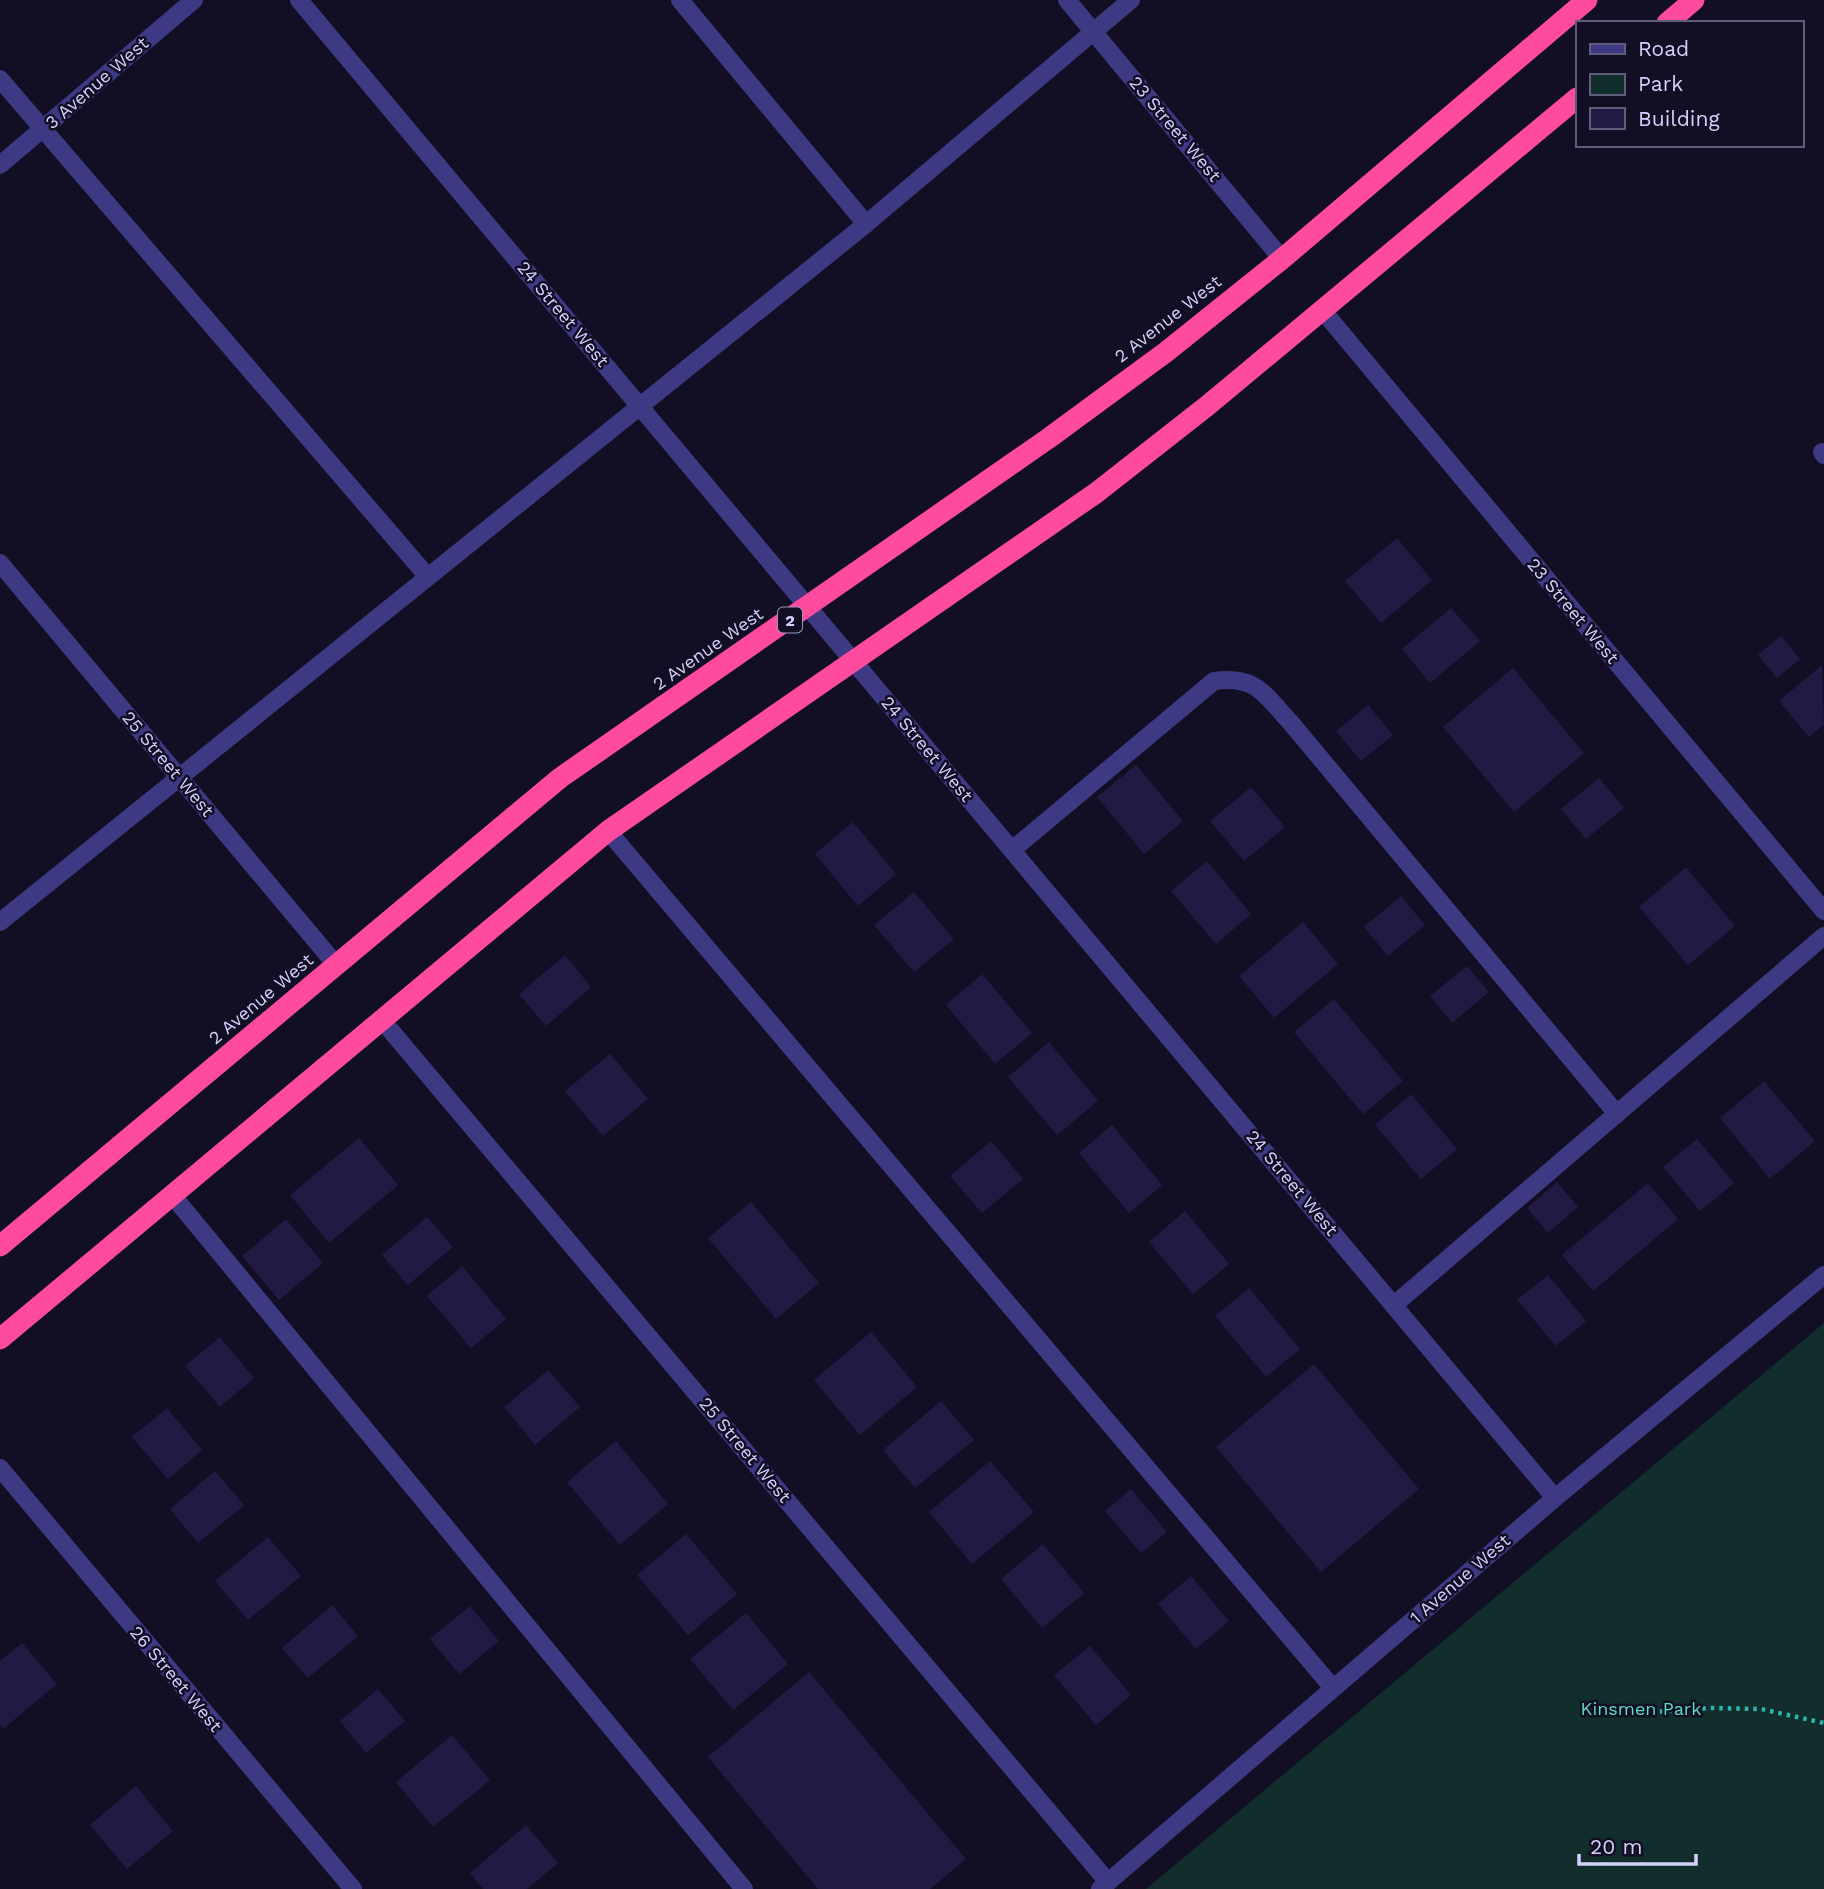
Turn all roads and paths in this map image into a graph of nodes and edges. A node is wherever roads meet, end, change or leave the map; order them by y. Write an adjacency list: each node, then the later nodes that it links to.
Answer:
1 (194, 0): 12 (street, 3 Avenue West)
2 (299, 0): 17 (street, 24 Street West)
3 (680, 0): 14 (street)
4 (1067, 0): 9 (street, 23 Street West)
5 (1131, 0): 9 (street)
6 (1587, 0): 15 (highway, 2 Avenue West / 2)
7 (1694, 0): 8 (highway)
8 (1669, 21)
9 (1094, 31): 14 (street); 15 (street, 23 Street West)
10 (0, 79): 12 (street)
11 (1576, 99): 16 (highway)
12 (43, 129): 13 (street, 3 Avenue West); 19 (street)
13 (0, 165)
14 (866, 224): 17 (street)
15 (1282, 259): 20 (highway, 2 Avenue West / 2)
16 (1323, 311): 21 (highway); 25 (street, 23 Street West)
17 (638, 405): 19 (street); 20 (street, 24 Street West)
18 (0, 563): 22 (street, 25 Street West)
19 (428, 578): 22 (street)
20 (808, 607): 21 (street, 24 Street West); 28 (highway, 2 Avenue West / 2)
21 (853, 660): 23 (highway); 24 (street, 24 Street West)
22 (178, 776): 26 (street); 28 (street, 25 Street West)
23 (608, 831): 29 (highway); 38 (street)
24 (1012, 850): 30 (street); 34 (street, 24 Street West)
25 (1823, 906)
26 (0, 922)
27 (1824, 936): 30 (street)
28 (337, 966): 32 (highway, 2 Avenue West / 2)
29 (381, 1019): 31 (highway); 41 (street, 25 Street West)
30 (1617, 1114): 34 (street)
31 (173, 1196): 35 (highway); 43 (street)
32 (0, 1246)
33 (1824, 1275): 37 (street, 1 Avenue West)
34 (1394, 1305): 37 (street, 24 Street West)
35 (0, 1339)
36 (0, 1468): 42 (street, 26 Street West)
37 (1555, 1498): 38 (street, 1 Avenue West)
38 (1333, 1688): 41 (street, 1 Avenue West)
39 (1626, 1714): 40 (path)
40 (1824, 1723)
41 (1104, 1886)
42 (352, 1889)
43 (744, 1889)

